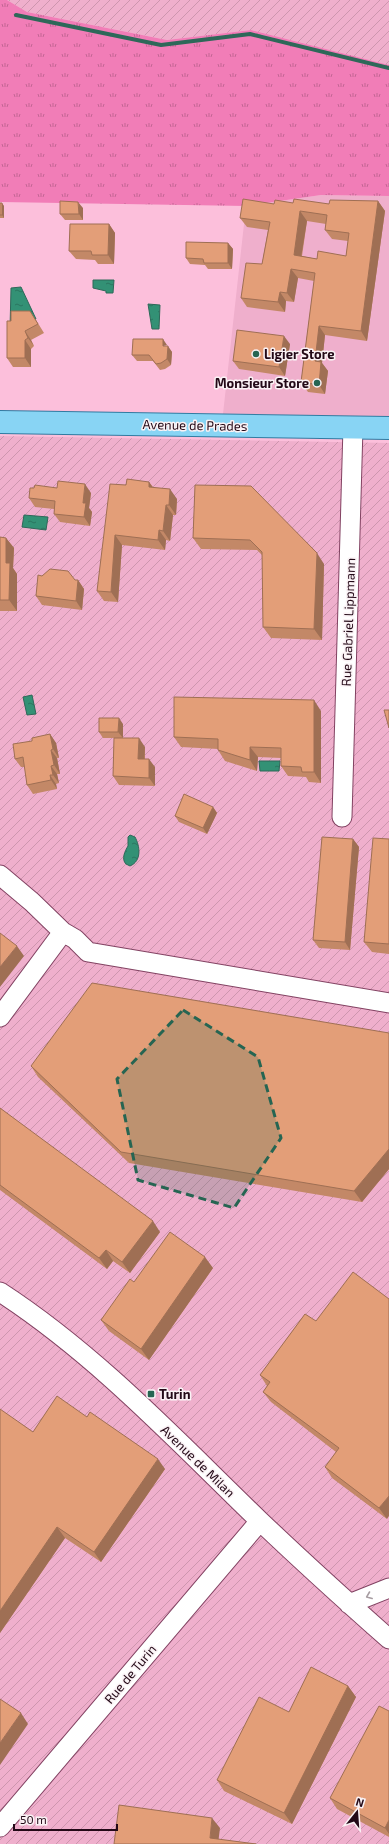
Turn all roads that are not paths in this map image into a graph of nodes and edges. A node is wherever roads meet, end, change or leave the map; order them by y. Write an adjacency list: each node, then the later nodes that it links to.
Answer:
1 (0, 422): 2 (main road, Avenue de Prades)
2 (353, 427): 3 (main road, Avenue de Prades); 4 (street, Rue Gabriel Lippmann)
3 (389, 428)
4 (342, 817)
5 (0, 875): 6 (street)
6 (63, 932): 7 (street); 8 (street)
7 (389, 1003)
8 (0, 1017)
9 (0, 1292): 10 (street, Avenue de Milan)
10 (260, 1521): 12 (street, Avenue de Milan); 14 (street, Rue de Turin)
11 (389, 1588): 12 (street, one-way to 12)
12 (349, 1604): 13 (street, Avenue de Milan)
13 (389, 1639)
14 (0, 1827)

